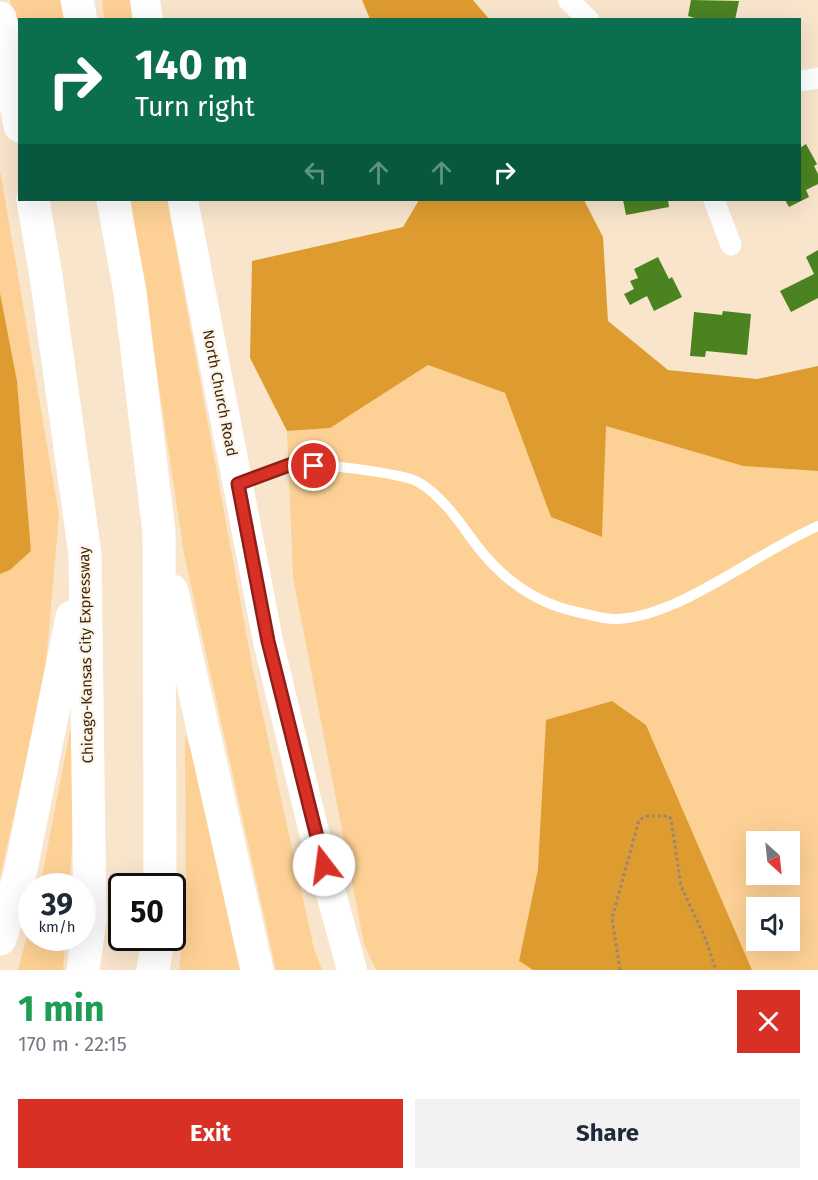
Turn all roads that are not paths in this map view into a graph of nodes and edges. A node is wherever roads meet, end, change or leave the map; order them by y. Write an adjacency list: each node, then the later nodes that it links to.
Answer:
1 (77, 0): 5 (highway)
2 (145, 0): 6 (main road)
3 (568, 0): 7 (street)
4 (0, 18): 10 (highway)
5 (81, 18)
6 (148, 18)
7 (587, 18)
8 (818, 78): 9 (street)
9 (801, 81)
10 (18, 115)
11 (33, 201): 19 (highway, Chicago-Kansas City Expressway)
12 (113, 201): 18 (highway)
13 (183, 201): 16 (main road, North Church Road)
14 (714, 201): 15 (street)
15 (731, 245)
16 (238, 484): 17 (lane); 26 (main road, North Church Road)
17 (818, 526)
18 (159, 532): 20 (highway); 25 (highway)
19 (85, 554): 21 (highway); 23 (highway, Chicago-Kansas City Expressway)
20 (160, 873)
21 (0, 939)
22 (156, 951): 24 (highway)
23 (83, 970)
24 (153, 970)
25 (258, 970)
26 (352, 970)

